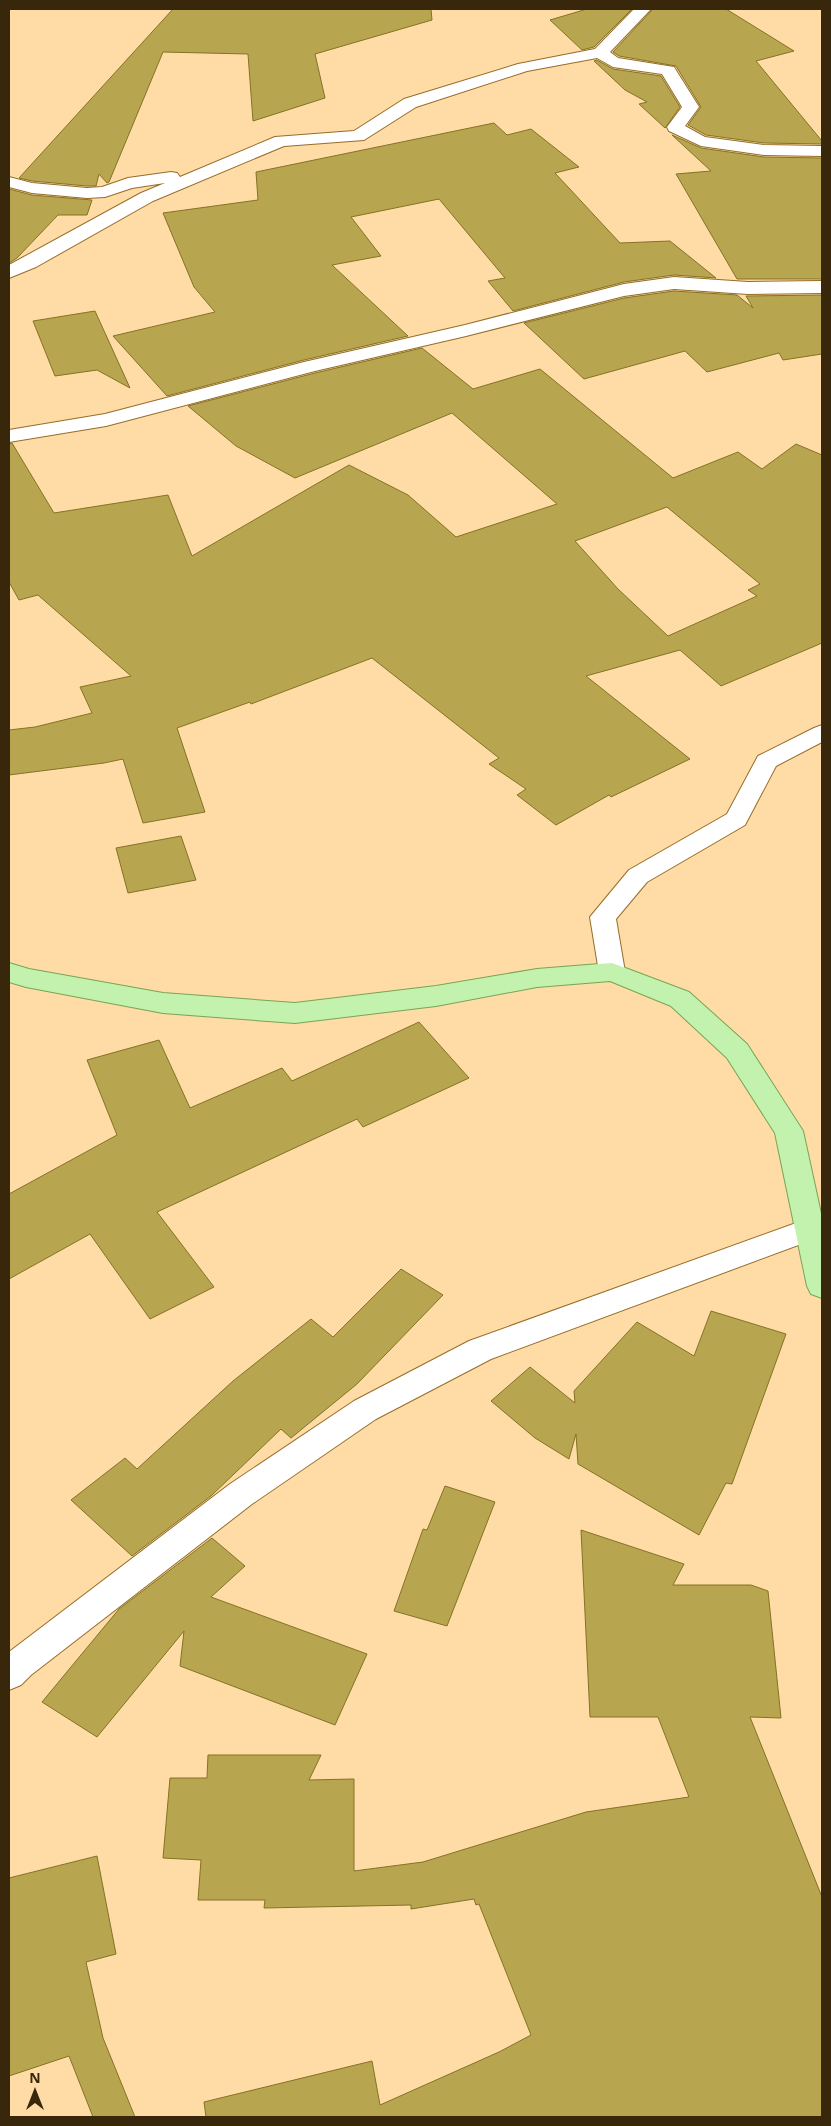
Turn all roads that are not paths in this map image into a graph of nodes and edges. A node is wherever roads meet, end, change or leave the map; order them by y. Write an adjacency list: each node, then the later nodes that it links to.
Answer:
1 (643, 9): 2 (street)
2 (600, 53): 3 (street); 4 (street)
3 (822, 152)
4 (210, 171): 5 (street); 6 (street)
5 (9, 182)
6 (9, 272)
7 (822, 287): 8 (street)
8 (9, 436)
9 (822, 733): 11 (street)
10 (9, 972): 11 (main road)
11 (612, 972): 12 (main road)
12 (810, 1229): 13 (main road); 14 (street)
13 (822, 1286)
14 (9, 1674)

